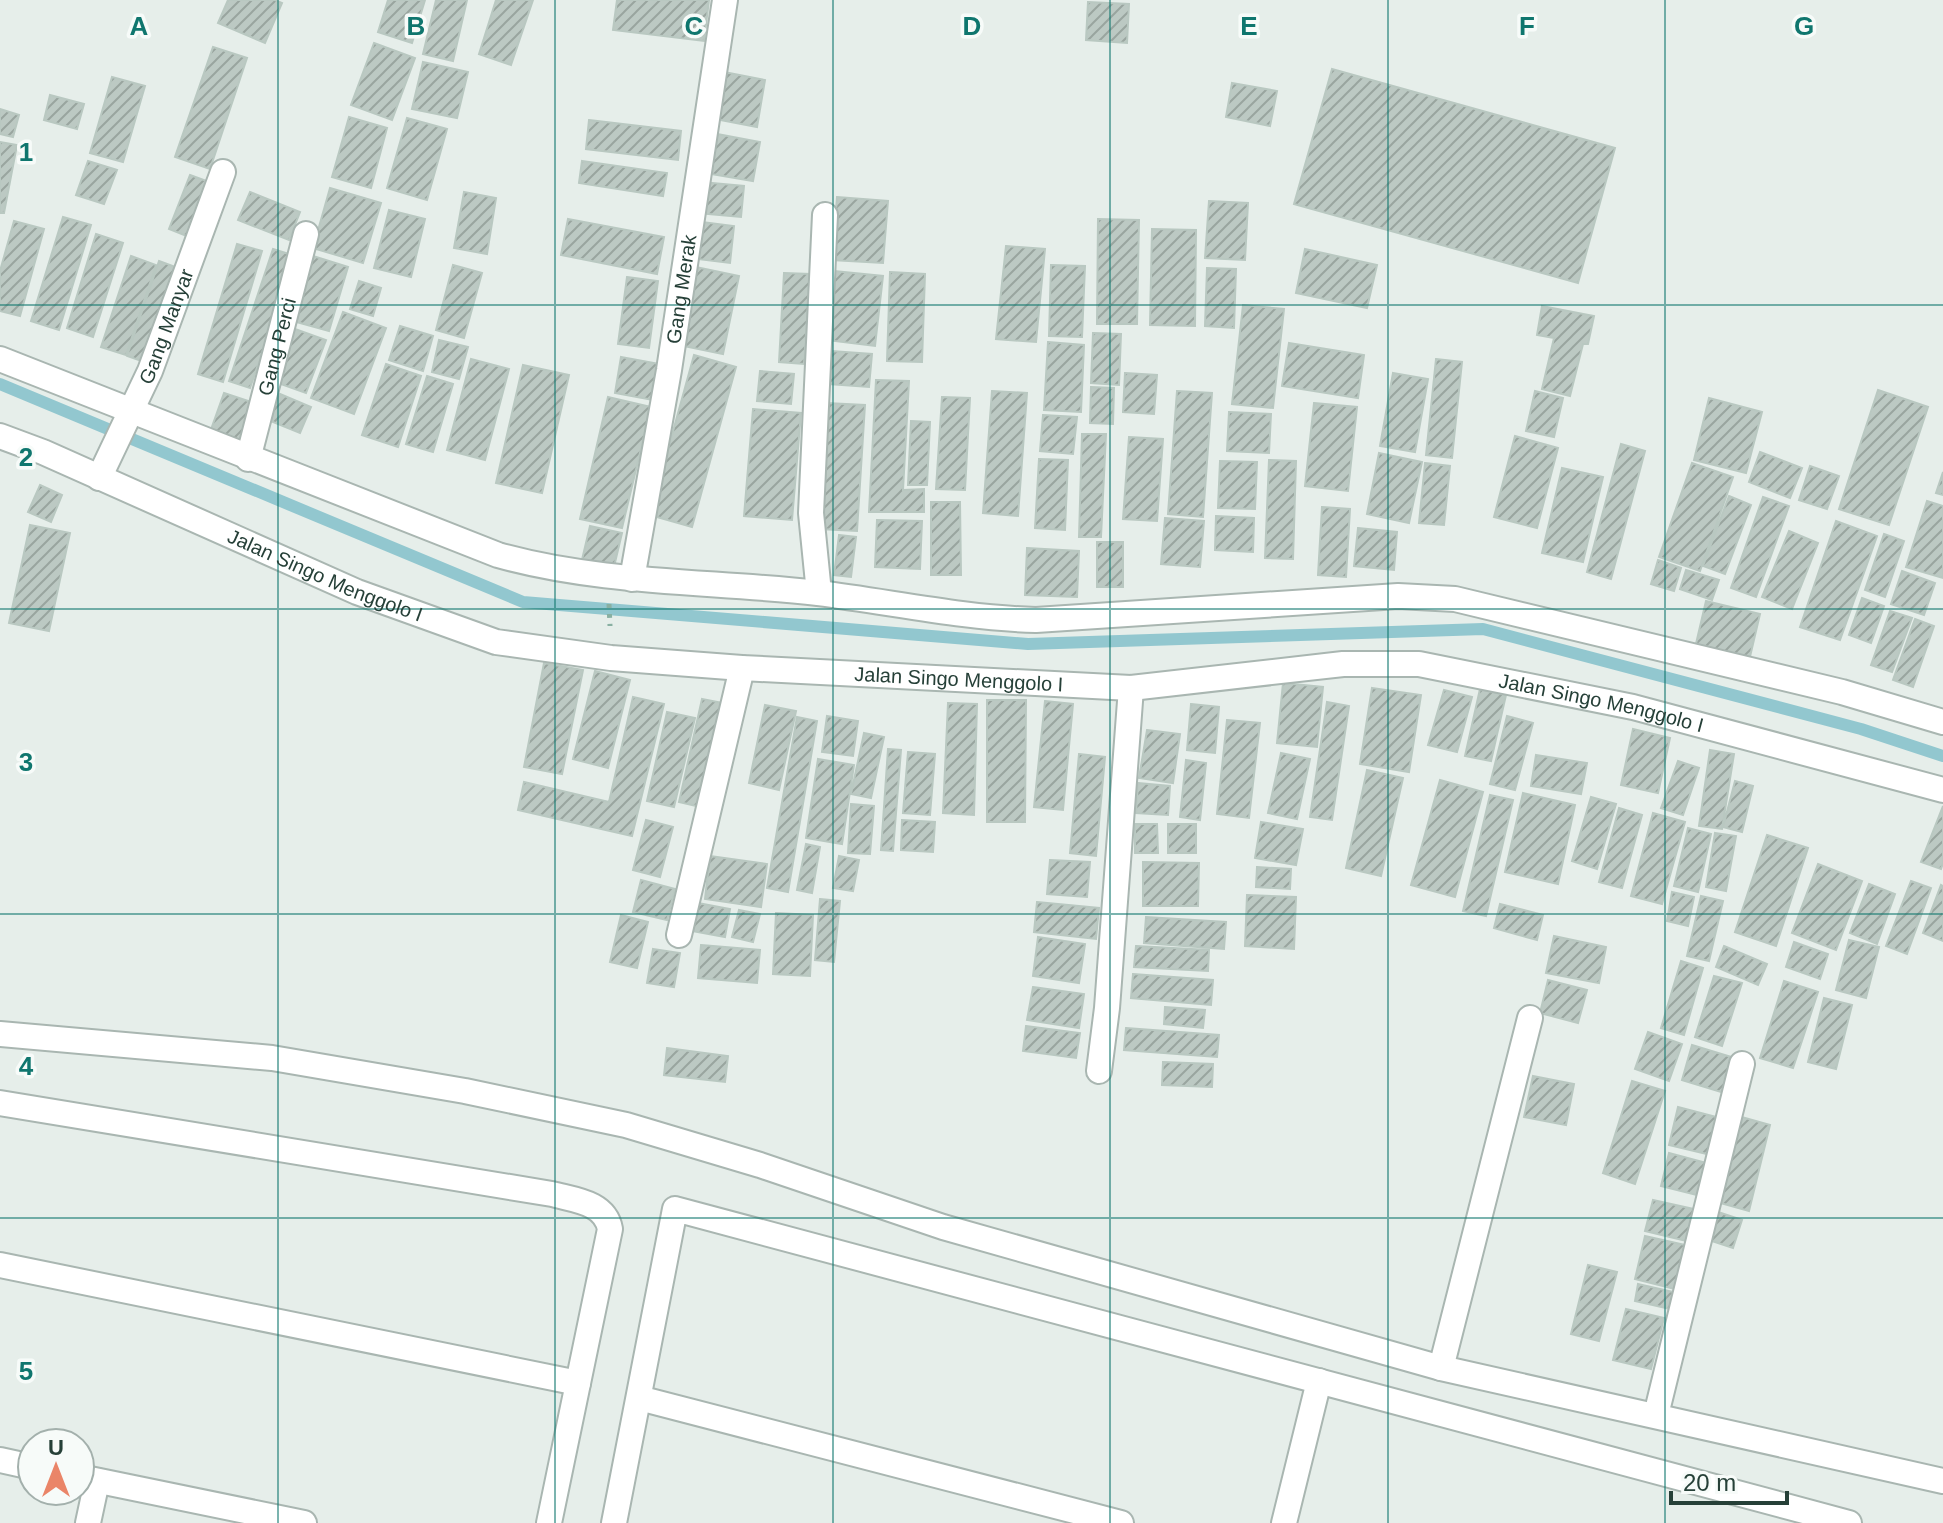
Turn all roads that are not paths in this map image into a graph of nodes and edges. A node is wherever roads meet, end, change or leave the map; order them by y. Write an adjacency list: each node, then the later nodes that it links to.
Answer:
1 (725, 0): 10 (street, Gang Merak)
2 (223, 172): 6 (street, Gang Manyar)
3 (825, 215): 11 (street)
4 (306, 234): 8 (street, Gang Perci)
5 (0, 359): 6 (street)
6 (128, 418): 8 (street); 9 (street, Gang Manyar)
7 (0, 436): 9 (street, Jalan Singo Menggolo I)
8 (248, 459): 10 (street)
9 (102, 472): 12 (street, Jalan Singo Menggolo I)
10 (632, 579): 11 (street)
11 (819, 593): 14 (street)
12 (742, 668): 13 (street, Jalan Singo Menggolo I); 16 (street)
13 (1131, 688): 15 (street, Jalan Singo Menggolo I); 20 (street)
14 (1943, 722)
15 (1943, 790)
16 (679, 935)
17 (1530, 1018): 23 (street)
18 (0, 1034): 23 (street)
19 (1742, 1064): 27 (street)
20 (1099, 1071)
21 (0, 1103): 25 (street)
22 (0, 1265): 25 (street)
23 (1441, 1368): 27 (street)
24 (1319, 1381): 26 (street); 34 (street); 35 (street)
25 (578, 1383): 31 (street)
26 (639, 1398): 32 (street); 33 (street)
27 (1656, 1415): 29 (street)
28 (96, 1480): 30 (street)
29 (1943, 1481)
30 (304, 1523)
31 (549, 1523)
32 (614, 1523)
33 (1121, 1523)
34 (1284, 1523)
35 (1849, 1523)

